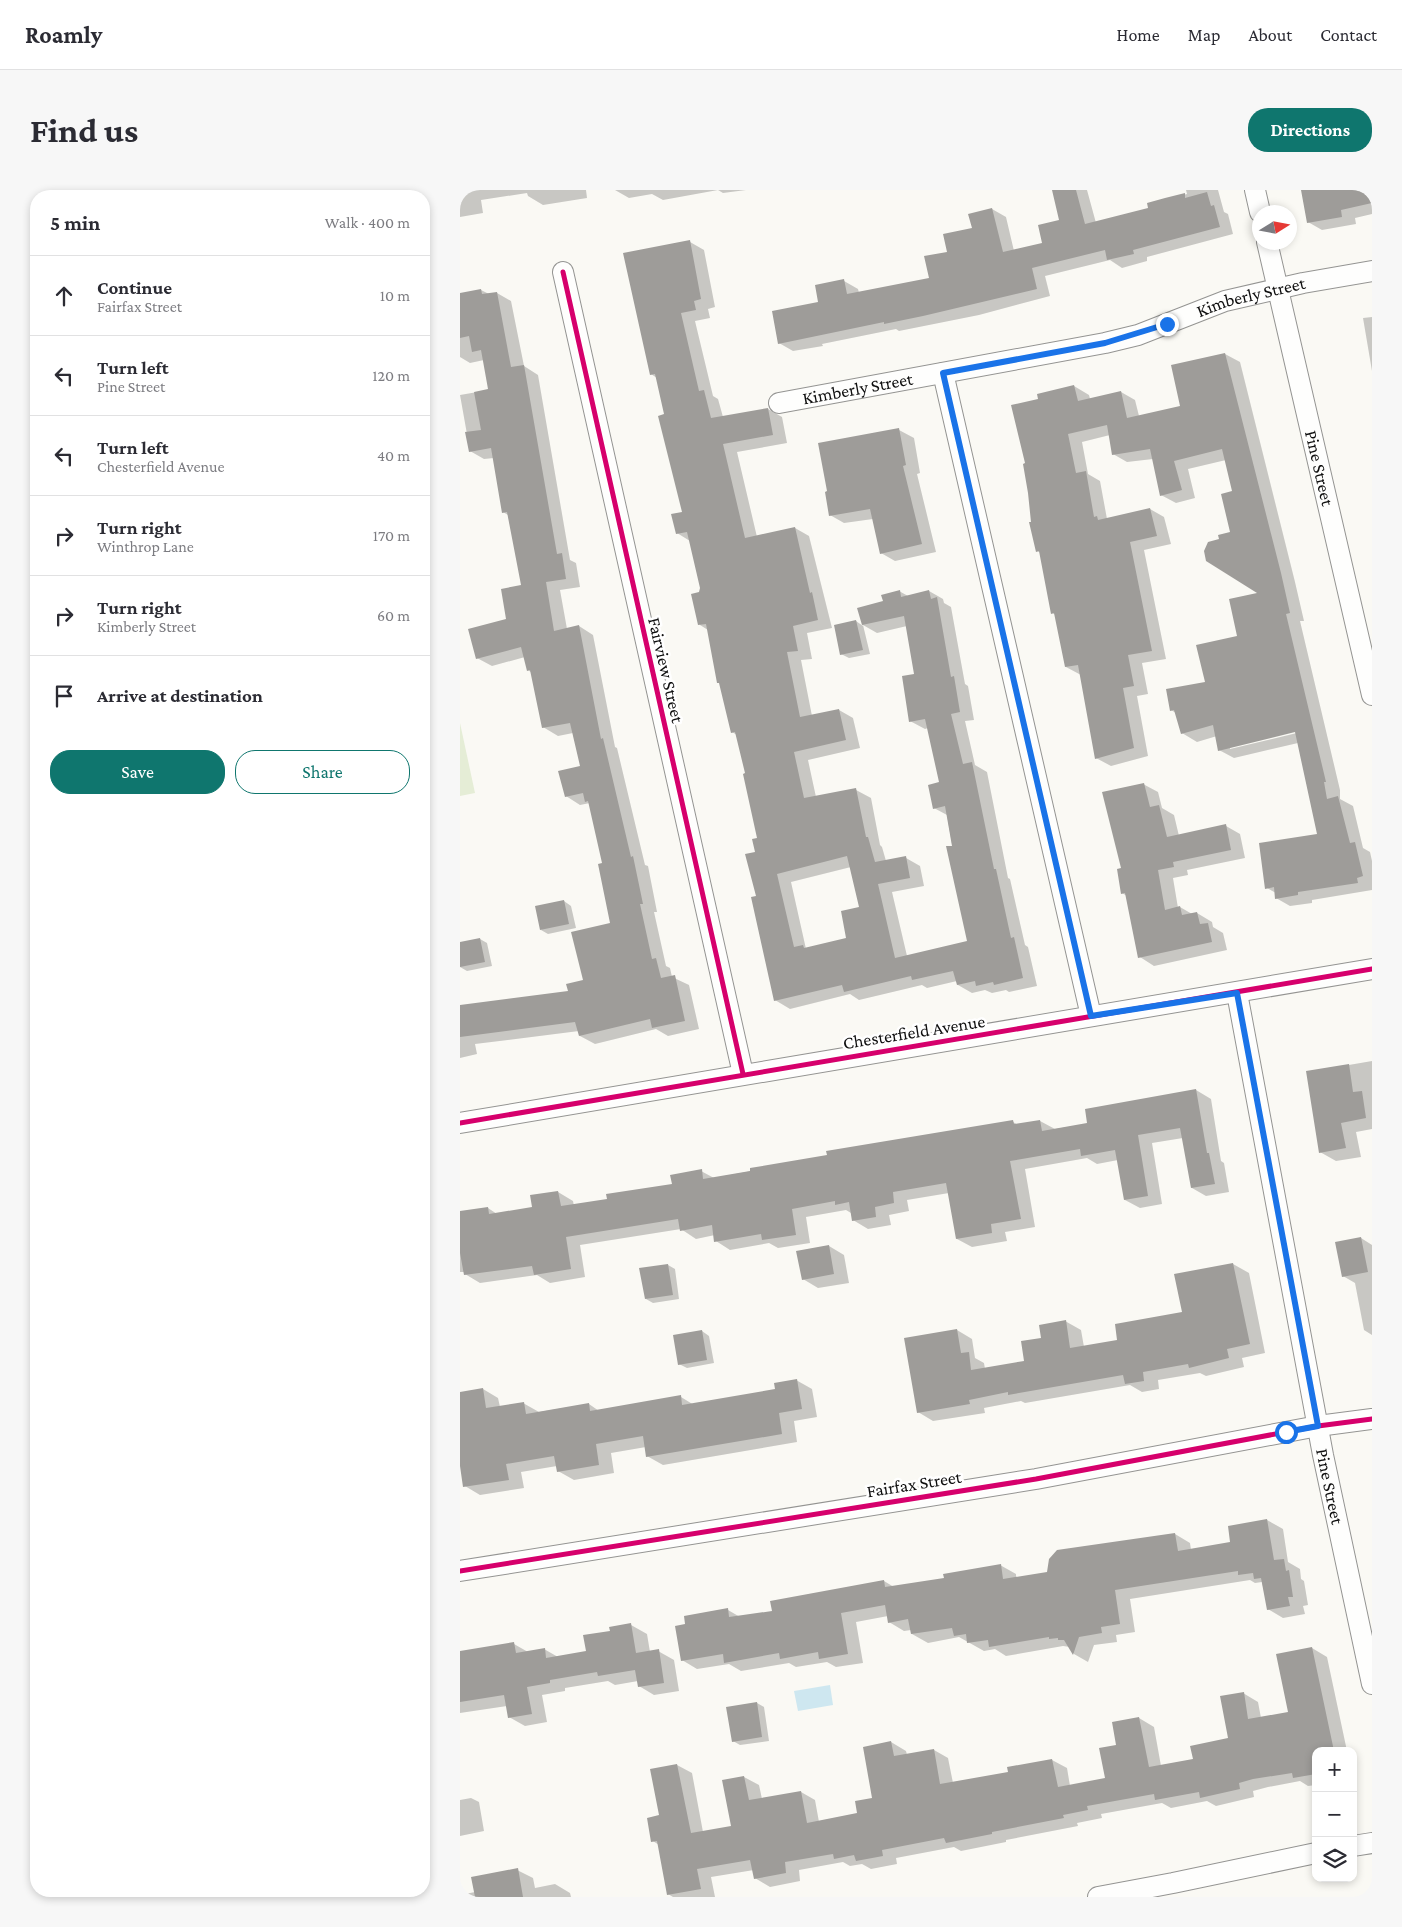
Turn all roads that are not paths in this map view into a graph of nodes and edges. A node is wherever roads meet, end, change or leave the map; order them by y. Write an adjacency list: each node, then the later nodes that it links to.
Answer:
1 (1255, 190): 2 (street)
2 (1258, 205)
3 (1269, 250): 6 (street, Pine Street)
4 (1372, 271): 6 (street, Kimberly Street)
5 (563, 272): 13 (street, Fairview Street)
6 (1278, 288): 7 (street, Kimberly Street); 9 (street, Pine Street)
7 (943, 373): 8 (street, Kimberly Street); 12 (street)
8 (779, 403)
9 (1372, 695)
10 (1372, 969): 11 (street, Chesterfield Avenue)
11 (1237, 993): 12 (street, Chesterfield Avenue); 16 (street, Pine Street)
12 (1091, 1016): 13 (street, Chesterfield Avenue)
13 (743, 1074): 14 (street, Chesterfield Avenue)
14 (460, 1122)
15 (1372, 1418): 16 (street, Fairfax Street)
16 (1318, 1426): 17 (street, Fairfax Street); 18 (street, Pine Street)
17 (460, 1571)
18 (1372, 1684)
19 (1372, 1842): 20 (street)
20 (1357, 1845)
21 (1312, 1853): 22 (street)
22 (1098, 1897)

